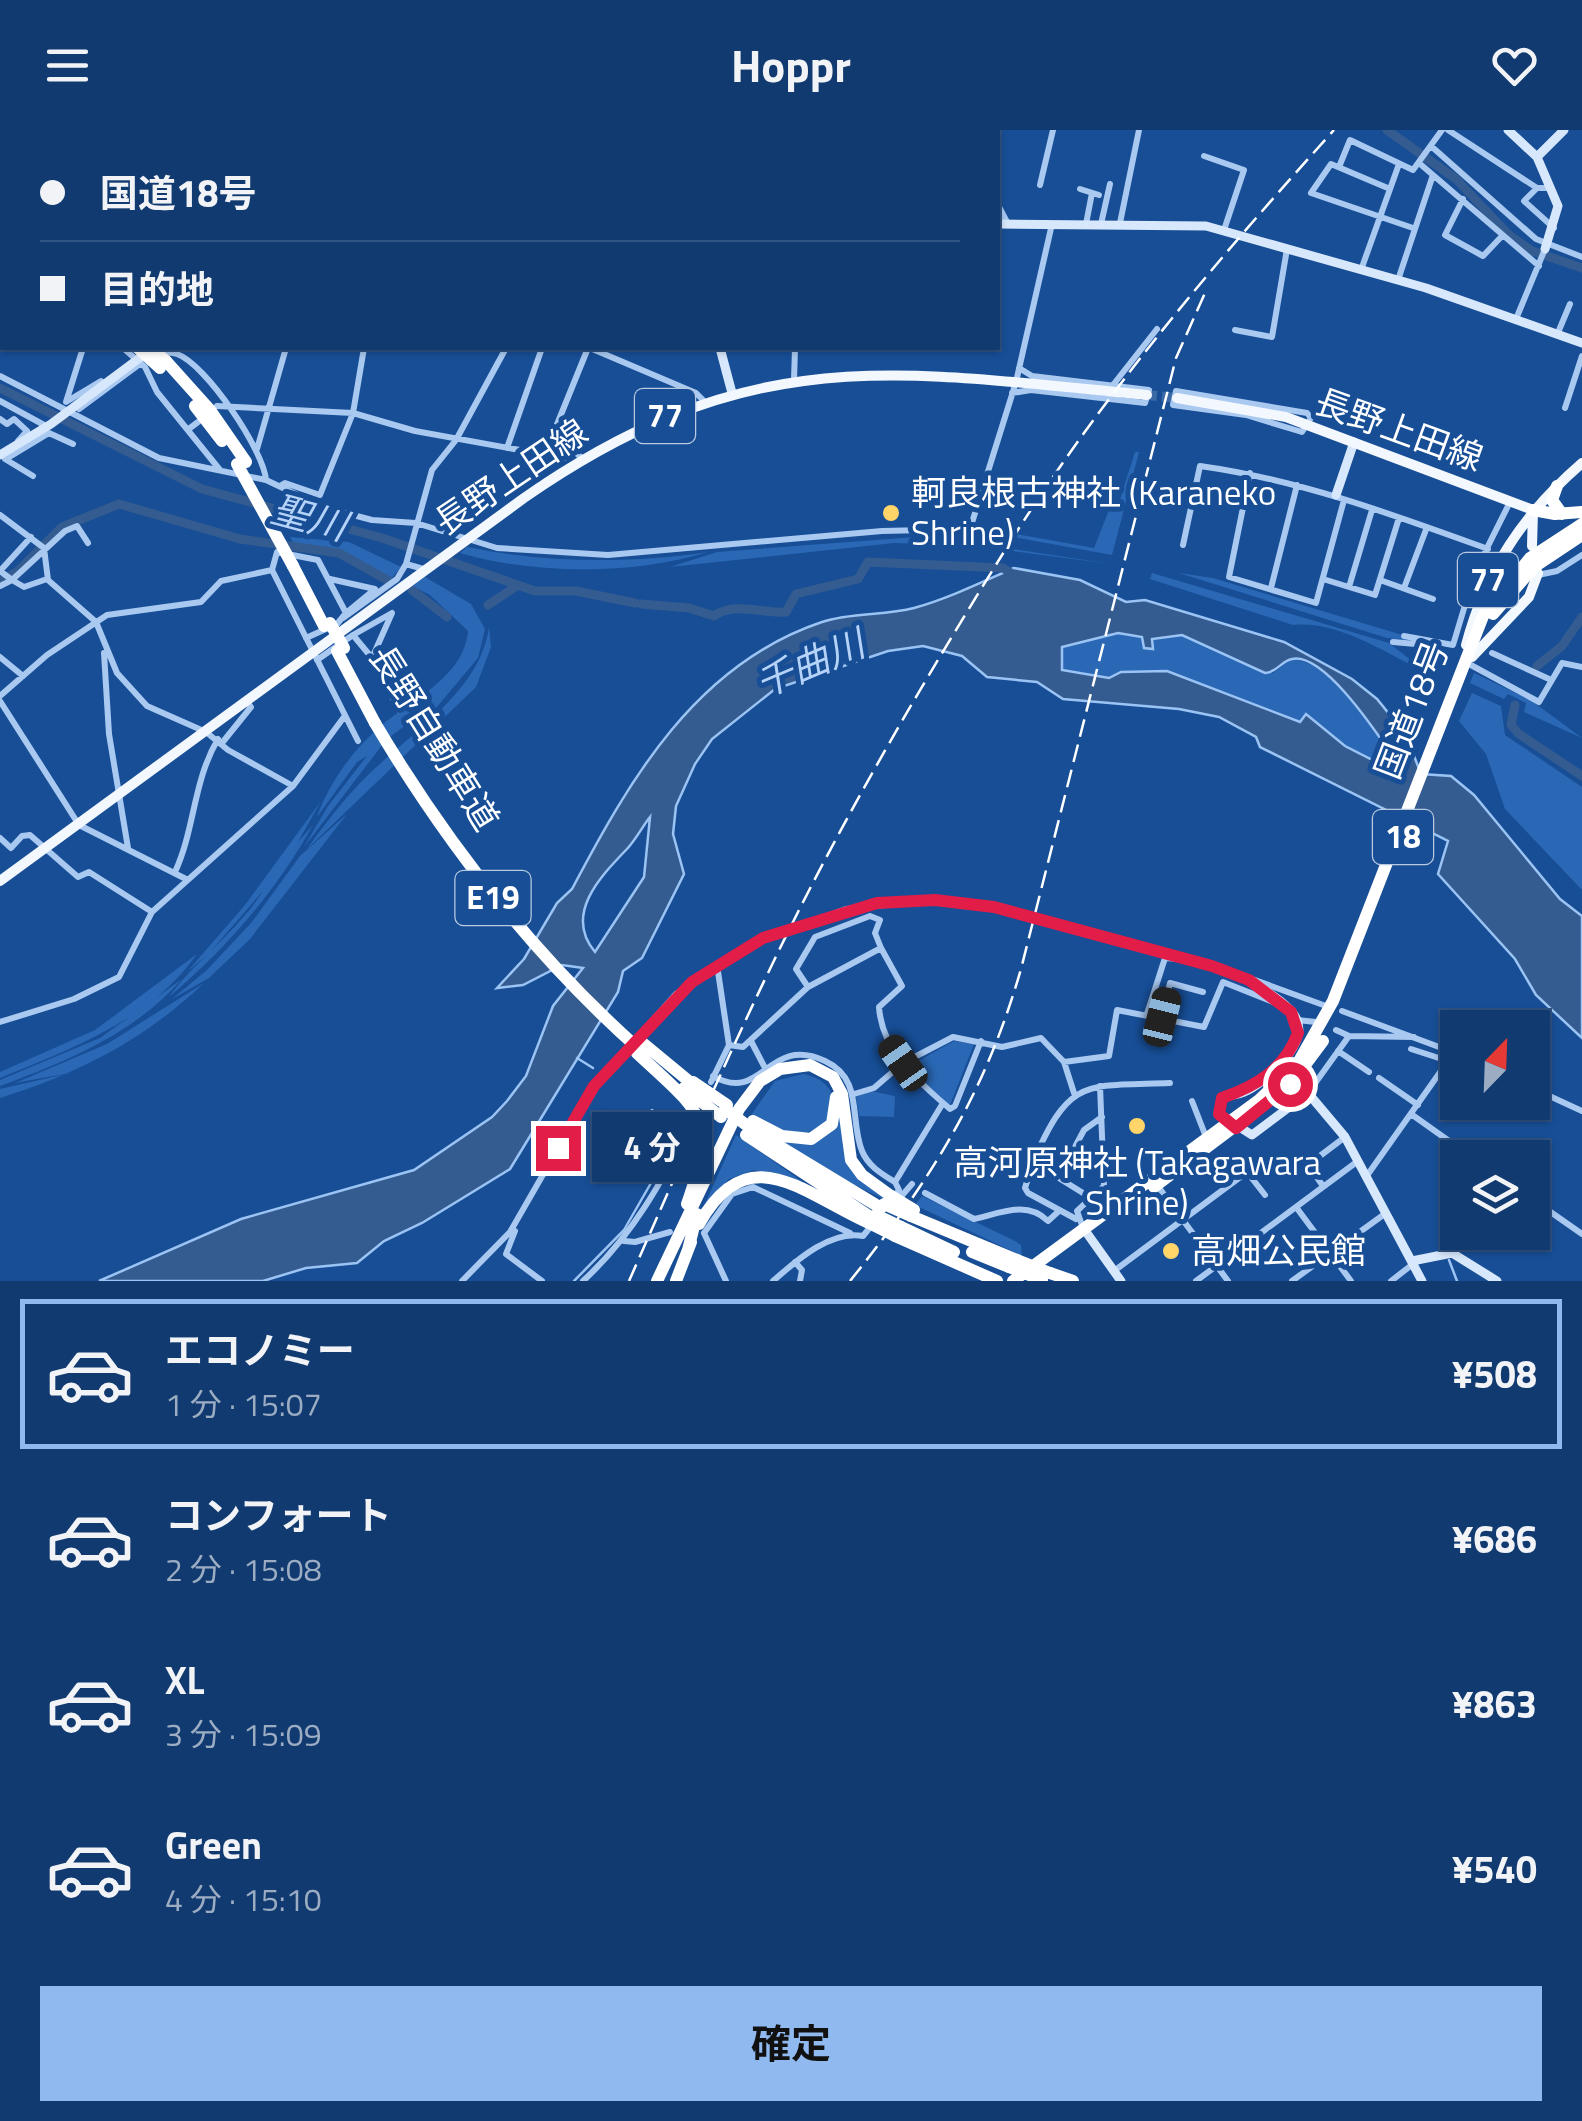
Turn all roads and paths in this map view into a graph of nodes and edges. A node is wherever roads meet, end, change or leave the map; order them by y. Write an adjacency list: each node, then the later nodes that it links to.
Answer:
1 (1053, 130): 14 (street)
2 (1139, 130): 22 (street)
3 (1445, 130): 6 (street); 15 (street)
4 (1508, 130): 8 (street)
5 (1564, 130): 8 (street)
6 (1431, 147): 9 (street); 31 (street)
7 (1204, 156): 28 (street)
8 (1537, 157): 16 (street)
9 (1419, 162): 10 (street); 12 (street)
10 (1399, 164): 11 (street); 18 (street)
11 (1340, 168): 18 (street); 20 (street)
12 (1433, 175): 19 (street); 26 (street)
13 (1110, 184): 25 (street)
14 (1040, 185)
15 (1537, 188): 16 (street); 27 (street)
16 (1549, 188): 27 (street)
17 (1080, 189): 24 (street)
18 (1390, 189): 20 (street)
19 (1463, 200): 29 (street); 29 (street)
20 (1379, 215): 26 (street); 34 (street)
21 (1052, 223): 23 (street); 24 (street); 56 (street)
22 (1120, 223): 25 (street); 28 (street)
23 (1003, 224)
24 (1086, 224): 25 (street)
25 (1101, 224)
26 (1413, 228): 35 (street)
27 (1554, 228): 31 (street)
28 (1224, 230): 30 (street)
29 (1502, 236): 33 (street)
30 (1287, 248): 34 (street); 39 (street)
31 (1546, 248): 32 (street); 33 (street)
32 (1582, 257)
33 (1540, 264): 37 (street)
34 (1361, 270): 35 (street)
35 (1398, 280): 37 (street)
36 (1570, 304): 40 (street)
37 (1516, 319): 40 (street)
38 (1157, 328): 60 (street)
39 (1236, 330)
40 (1558, 335): 41 (street)
41 (1582, 344)
42 (82, 350): 59 (street)
43 (155, 350): 55 (highway, 長野自動車道 / E19, bridge)
44 (159, 350): 67 (street)
45 (286, 350): 68 (street)
46 (364, 350): 71 (street)
47 (505, 350): 77 (street)
48 (541, 350): 80 (street)
49 (588, 350): 82 (street)
50 (594, 350): 66 (street)
51 (721, 350): 62 (street)
52 (795, 350): 58 (street)
53 (1582, 356): 69 (street)
54 (139, 357): 55 (highway, 長野自動車道 / E19, bridge); 59 (street); 76 (street)
55 (163, 365): 128 (highway, 長野自動車道 / E19)
56 (1019, 368): 60 (street); 61 (street)
57 (0, 376): 70 (street)
58 (794, 380): 61 (main road, 長野上田線 / 77); 62 (main road, 長野上田線 / 77)
59 (106, 385): 70 (street)
60 (1113, 385): 61 (street)
61 (1014, 388): 63 (main road, 長野上田線 / 77); 106 (street)
62 (732, 393): 66 (main road, 長野上田線 / 77)
63 (1147, 395)
64 (1177, 398): 75 (main road, 長野上田線 / 77)
65 (0, 400): 74 (street)
66 (704, 401): 84 (main road, 長野上田線 / 77)
67 (220, 404): 68 (street); 81 (street)
68 (272, 408): 71 (street); 81 (street)
69 (1565, 408)
70 (72, 411): 74 (street); 86 (street)
71 (353, 413): 77 (street); 91 (street)
72 (0, 419): 83 (street)
73 (198, 422): 76 (street)
74 (49, 425): 83 (street)
75 (1308, 425): 75 (street); 78 (main road, 長野上田線 / 77)
76 (190, 428): 86 (street)
77 (456, 440): 80 (street); 102 (street)
78 (1354, 442): 93 (street); 94 (main road, 長野上田線 / 77)
79 (73, 444): 83 (street)
80 (507, 448): 82 (street)
81 (257, 449): 89 (street)
82 (545, 454): 84 (street)
83 (3, 456): 88 (street)
84 (583, 459): 106 (main road, 長野上田線 / 77)
85 (1582, 464): 92 (main road, 77)
86 (221, 471): 89 (street)
87 (1250, 473): 90 (street); 108 (street); 125 (street)
88 (34, 476)
89 (266, 480): 91 (street)
90 (1297, 485): 93 (street); 125 (street)
91 (280, 486): 102 (street)
92 (1556, 486): 96 (main road, 77); 100 (highway)
93 (1340, 497): 95 (street); 121 (street)
94 (1510, 501): 96 (main road, 長野上田線 / 77); 111 (street)
95 (1372, 510): 99 (street); 124 (street)
96 (1533, 510): 100 (highway); 109 (main road, 77); 140 (main road, 77)
97 (1582, 512): 100 (highway)
98 (0, 515): 105 (street)
99 (1399, 518): 103 (street); 122 (street)
100 (1561, 521)
101 (1582, 524): 140 (highway, 国道18号 / 18)
102 (415, 525): 106 (street); 113 (street)
103 (1427, 527): 111 (street); 126 (street)
104 (1582, 535): 140 (highway, 国道18号 / 18)
105 (31, 537): 110 (street); 116 (street)
106 (464, 541): 114 (main road, 長野上田線 / 77)
107 (88, 542): 110 (street)
108 (1183, 545)
109 (1532, 546)
110 (42, 547): 118 (street); 120 (street)
111 (1488, 549): 134 (street)
112 (1582, 555): 117 (street)
113 (406, 561): 114 (street); 128 (street)
114 (428, 569): 137 (main road, 長野上田線 / 77)
115 (272, 570): 119 (street); 129 (street); 132 (street)
116 (0, 571): 120 (street)
117 (1538, 574): 140 (main road, 77)
118 (48, 579): 120 (street); 129 (street)
119 (329, 579): 128 (street); 128 (street)
120 (12, 580): 123 (street)
121 (1323, 580): 124 (street); 125 (street)
122 (1380, 580): 124 (street); 126 (street)
123 (0, 586)
124 (1348, 587)
125 (1271, 588)
126 (1404, 588): 127 (street)
127 (1433, 599)
128 (335, 620): 132 (street); 148 (highway, 長野自動車道 / E19, bridge)
129 (96, 622): 135 (street); 142 (street)
130 (353, 635): 137 (street); 139 (street); 139 (street)
131 (1404, 636): 134 (street)
132 (306, 638): 137 (street)
133 (1394, 642): 134 (street)
134 (1456, 646)
135 (103, 647): 149 (street); 153 (street)
136 (1492, 653): 143 (street)
137 (315, 656): 145 (main road, 長野上田線 / 77); 147 (street)
138 (0, 657): 142 (street)
139 (372, 658): 146 (street)
140 (1466, 664): 143 (street); 171 (highway, 国道18号 / 18)
141 (1582, 667): 143 (street)
142 (23, 676): 144 (street)
143 (1549, 679)
144 (0, 699): 154 (street)
145 (246, 701): 149 (main road, 長野上田線 / 77); 150 (street)
146 (399, 710)
147 (344, 716): 151 (street); 152 (street)
148 (379, 720): 184 (highway, 長野自動車道 / E19, bridge); 184 (highway, 長野自動車道 / E19, bridge)
149 (206, 732): 150 (street); 153 (main road, 長野上田線 / 77)
150 (220, 741): 152 (street); 158 (street)
151 (358, 741)
152 (292, 786): 159 (street)
153 (121, 793): 154 (main road, 長野上田線 / 77); 157 (street)
154 (79, 825): 156 (main road, 長野上田線 / 77); 157 (street)
155 (0, 838): 156 (street)
156 (45, 848): 160 (main road, 長野上田線 / 77); 161 (street)
157 (128, 848): 158 (street)
158 (174, 872): 159 (street)
159 (186, 879): 161 (street)
160 (0, 880)
161 (152, 912): 174 (street)
162 (881, 948): 168 (street); 168 (street); 188 (street)
163 (1182, 958): 164 (street); 165 (street); 166 (street)
164 (718, 965): 182 (street); 226 (street)
165 (1155, 980): 167 (street); 172 (street)
166 (1249, 980): 170 (street); 171 (street)
167 (1170, 984): 169 (street); 173 (street)
168 (808, 987): 180 (street)
169 (1203, 992)
170 (1283, 1006): 173 (street); 175 (street)
171 (1335, 1006): 179 (street); 206 (highway, 国道18号 / 18)
172 (1147, 1014): 173 (street); 187 (street)
173 (1162, 1017)
174 (2, 1020)
175 (1297, 1020): 176 (street); 206 (street)
176 (1316, 1022)
177 (1336, 1030): 178 (street)
178 (1350, 1036): 179 (street); 186 (street)
179 (1416, 1037): 183 (street)
180 (752, 1041): 182 (street); 189 (street)
181 (981, 1042): 187 (street); 188 (street); 199 (street)
182 (729, 1045): 189 (street)
183 (1440, 1047)
184 (640, 1049): 201 (highway, 長野自動車道 / E19); 201 (highway, 長野自動車道 / E19); 236 (highway)
185 (1411, 1049): 200 (street)
186 (1338, 1050): 190 (street); 195 (street)
187 (1064, 1062): 194 (street)
188 (903, 1063): 196 (street); 199 (street)
189 (765, 1068): 196 (street)
190 (1369, 1072)
191 (1379, 1078): 200 (street)
192 (1170, 1083): 193 (street)
193 (1100, 1086): 194 (street); 204 (street)
194 (1074, 1093): 212 (street)
195 (1308, 1093): 206 (street); 208 (street)
196 (854, 1094): 221 (street)
197 (1550, 1097): 202 (street)
198 (1192, 1101): 209 (street)
199 (943, 1103): 221 (street)
200 (1418, 1105): 203 (street)
201 (724, 1110): 207 (highway, 長野自動車道 / E19, bridge)
202 (1582, 1112)
203 (1412, 1114): 210 (street); 214 (street)
204 (1102, 1117): 213 (street); 220 (street)
205 (692, 1120): 233 (street)
206 (1232, 1125): 209 (highway, 国道18号 / 18); 215 (highway, 国道18号 / 18)
207 (749, 1128): 221 (highway, 長野自動車道 / E19); 221 (highway, 長野自動車道 / E19); 234 (highway)
208 (1345, 1137): 211 (street); 217 (street)
209 (1206, 1138): 215 (highway, 国道18号 / 18)
210 (1447, 1140)
211 (1358, 1161): 214 (street); 217 (street)
212 (1033, 1162): 213 (street); 223 (street)
213 (1059, 1177): 220 (street)
214 (1366, 1177): 225 (street)
215 (1158, 1181): 227 (street); 229 (highway, 国道18号 / 18); 229 (highway, 国道18号 / 18)
216 (912, 1184): 221 (street)
217 (1323, 1186): 222 (street)
218 (925, 1193): 223 (street)
219 (1265, 1195): 227 (street)
220 (1092, 1198): 229 (street)
221 (882, 1207): 228 (highway, bridge); 228 (highway, 長野自動車道 / E19, bridge); 231 (street); 234 (highway); 236 (highway)
222 (1296, 1207): 235 (street); 239 (street)
223 (1058, 1211): 229 (street)
224 (1550, 1212): 232 (street)
225 (1386, 1213): 235 (street); 238 (street)
226 (520, 1216): 243 (street); 244 (street)
227 (1183, 1220): 239 (street); 240 (street)
228 (904, 1224): 241 (highway); 241 (highway)
229 (1083, 1228): 240 (street); 241 (highway, 国道18号 / 18); 251 (highway, 国道18号 / 18)
230 (670, 1232): 233 (street)
231 (851, 1234): 237 (street); 248 (street)
232 (1582, 1234)
233 (624, 1240): 245 (street)
234 (688, 1250): 247 (highway)
235 (1330, 1253): 256 (street); 257 (street)
236 (670, 1254): 246 (highway)
237 (795, 1262): 249 (street); 250 (street)
238 (1413, 1262): 258 (street); 259 (street); 260 (street)
239 (1217, 1266): 254 (street); 255 (street)
240 (1114, 1271): 253 (street)
241 (1005, 1274): 242 (highway, bridge); 251 (highway)
242 (1046, 1278): 252 (highway)
243 (462, 1281)
244 (542, 1281)
245 (583, 1281)
246 (657, 1281)
247 (676, 1281)
248 (726, 1281)
249 (773, 1281)
250 (800, 1281)
251 (1025, 1281)
252 (1073, 1281)
253 (1122, 1281)
254 (1196, 1281)
255 (1228, 1281)
256 (1292, 1281)
257 (1351, 1281)
258 (1391, 1281)
259 (1422, 1281)
260 (1497, 1281)

